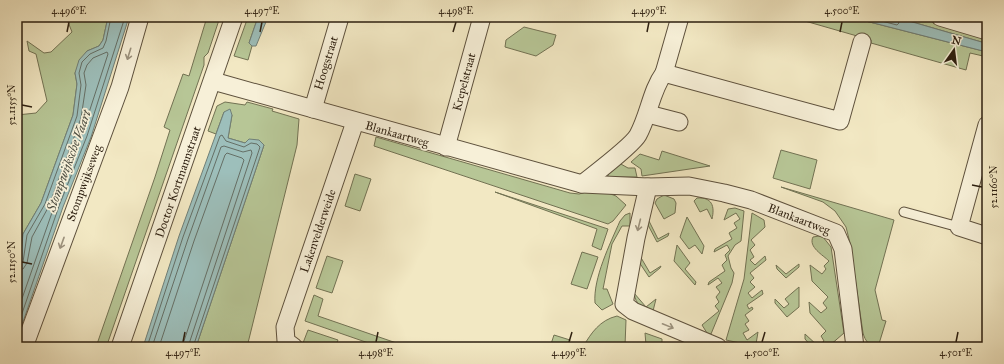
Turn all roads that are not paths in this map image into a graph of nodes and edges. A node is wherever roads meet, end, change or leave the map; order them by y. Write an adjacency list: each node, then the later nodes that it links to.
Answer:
1 (140, 17): 23 (street, Stompwijkseweg, one-way to 23)
2 (234, 17): 10 (street, Doctor Kortmannstraat)
3 (340, 17): 11 (street, Hoogstraat)
4 (482, 17): 16 (street, Krepelstraat)
5 (680, 17): 9 (street)
6 (940, 17): 7 (street)
7 (987, 31)
8 (862, 42): 9 (street)
9 (664, 73): 12 (street)
10 (213, 81): 11 (street, Blankaartweg); 24 (street, Doctor Kortmannstraat)
11 (313, 109): 13 (street, Blankaartweg)
12 (648, 114): 14 (street); 17 (street)
13 (355, 122): 16 (street, Blankaartweg); 22 (street, Lakenvelderweide)
14 (679, 122)
15 (987, 125): 20 (street)
16 (446, 147): 17 (street, Blankaartweg)
17 (582, 184): 18 (street, Blankaartweg)
18 (648, 187): 25 (street, one-way to 25); 26 (street, Blankaartweg)
19 (904, 212): 20 (lane)
20 (958, 227): 21 (street)
21 (987, 236)
22 (290, 344)
23 (24, 347)
24 (120, 347)
25 (718, 347)
26 (855, 347)

